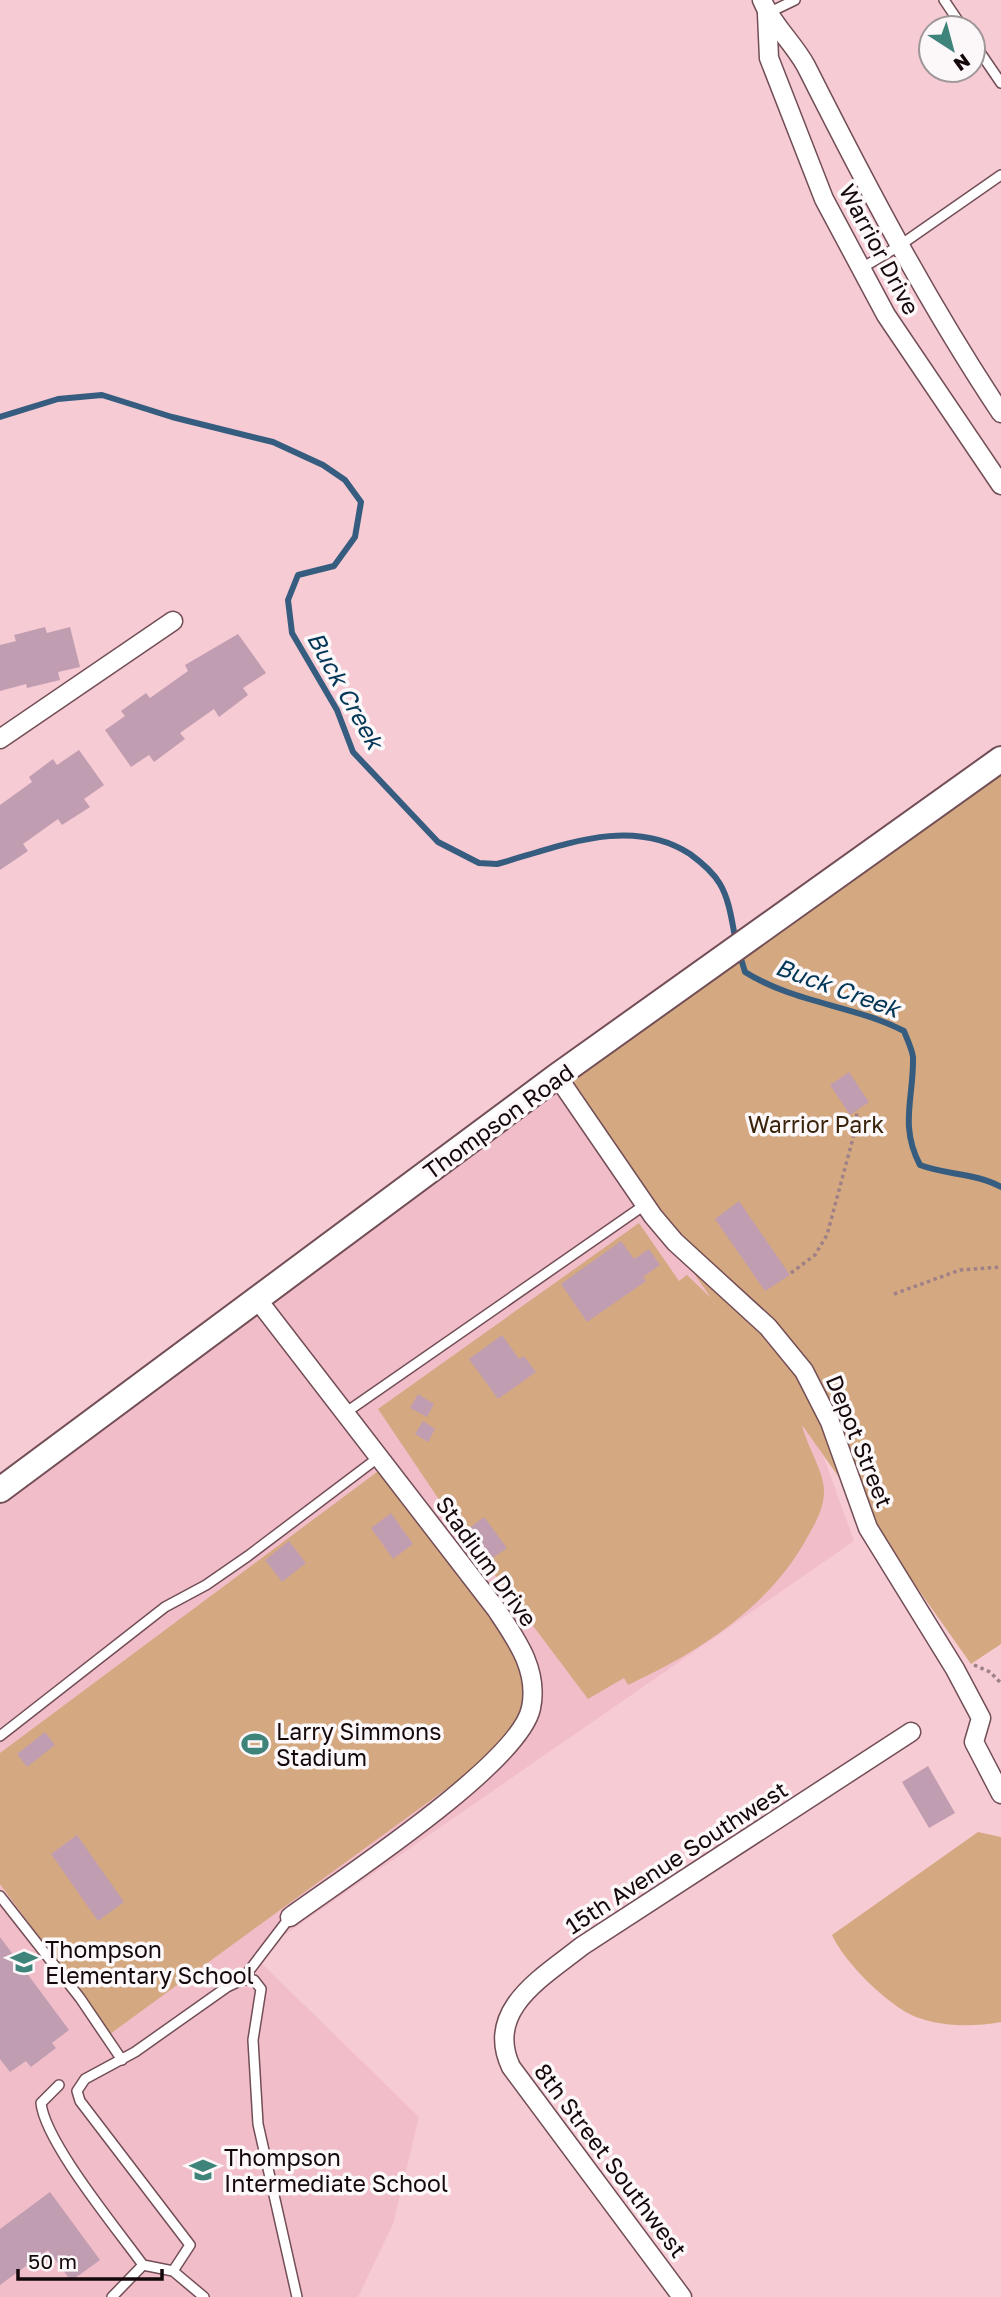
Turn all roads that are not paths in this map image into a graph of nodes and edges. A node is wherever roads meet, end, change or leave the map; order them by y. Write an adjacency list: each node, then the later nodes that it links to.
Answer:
1 (795, 0): 2 (lane)
2 (765, 7): 6 (street, Warrior Drive); 7 (street, Warrior Drive)
3 (987, 62): 4 (lane)
4 (1001, 83)
5 (1001, 175): 6 (lane)
6 (898, 246): 7 (lane); 8 (street, Warrior Drive)
7 (860, 269): 9 (street, Warrior Drive)
8 (1001, 413)
9 (1001, 485)
10 (173, 621): 11 (street)
11 (0, 739)
12 (1001, 759): 13 (street, Thompson Road)
13 (557, 1076): 14 (street, Depot Street); 15 (street, Thompson Road)
14 (646, 1204): 16 (lane); 21 (street, Depot Street)
15 (257, 1299): 16 (street, Stadium Drive); 18 (street, Thompson Road)
16 (345, 1413): 17 (street, Stadium Drive)
17 (379, 1457): 20 (lane); 23 (street, Stadium Drive)
18 (0, 1490)
19 (911, 1731): 25 (street, 15th Avenue Southwest)
20 (0, 1736)
21 (1001, 1794)
22 (2, 1901): 26 (lane)
23 (290, 1917): 24 (lane)
24 (242, 1980): 26 (lane); 32 (lane)
25 (504, 2050): 33 (street, 8th Street Southwest)
26 (122, 2060): 29 (lane)
27 (59, 2085): 28 (lane)
28 (143, 2265): 29 (lane); 30 (lane)
29 (173, 2271): 31 (lane)
30 (112, 2297)
31 (204, 2297)
32 (297, 2297)
33 (682, 2297)

